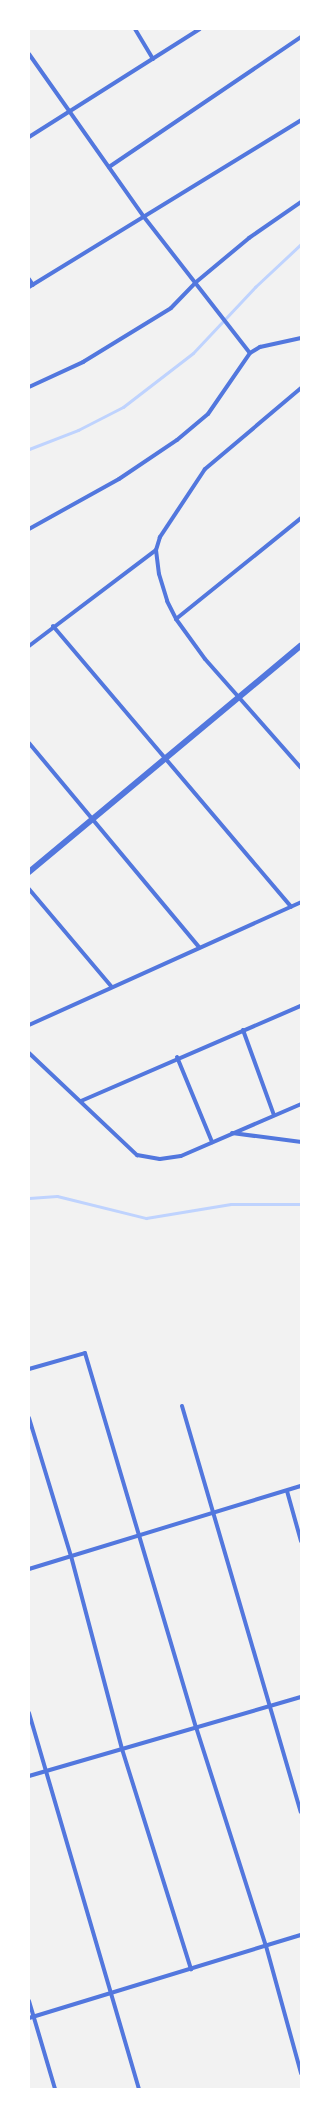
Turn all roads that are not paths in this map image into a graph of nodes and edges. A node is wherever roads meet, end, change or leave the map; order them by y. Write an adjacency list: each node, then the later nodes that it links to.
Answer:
1 (135, 29): 5 (street)
2 (200, 29): 5 (street)
3 (301, 37): 9 (street)
4 (29, 54): 6 (street)
5 (153, 59): 6 (street)
6 (71, 111): 8 (street); 9 (street)
7 (301, 120): 11 (street)
8 (29, 137)
9 (109, 167): 11 (street)
10 (301, 202): 13 (street)
11 (144, 217): 13 (street); 14 (street)
12 (29, 279): 14 (street)
13 (195, 283): 17 (street); 18 (street)
14 (33, 285): 15 (street)
15 (29, 287)
16 (301, 338): 17 (street)
17 (250, 353): 21 (street)
18 (29, 387)
19 (301, 388): 22 (street)
20 (301, 518): 23 (street)
21 (29, 529)
22 (156, 550): 23 (street); 24 (street)
23 (176, 619): 27 (street)
24 (53, 626): 26 (street); 29 (street)
25 (301, 644): 27 (street)
26 (29, 646)
27 (238, 696): 29 (street); 30 (street)
28 (29, 743): 31 (street)
29 (166, 757): 31 (street); 35 (street)
30 (301, 768)
31 (91, 820): 32 (street); 36 (street)
32 (29, 872)
33 (29, 889): 37 (street)
34 (301, 902): 35 (street)
35 (292, 907): 36 (street)
36 (199, 947): 37 (street)
37 (111, 986): 39 (street)
38 (301, 1006): 40 (street)
39 (29, 1025)
40 (243, 1030): 42 (street); 45 (street)
41 (29, 1053): 43 (street)
42 (177, 1057): 43 (street); 47 (street)
43 (81, 1101): 47 (street)
44 (301, 1104): 45 (street)
45 (274, 1115): 46 (street)
46 (232, 1133): 47 (street); 48 (street)
47 (212, 1142)
48 (301, 1142)
49 (29, 1369): 55 (street)
50 (182, 1406): 54 (street)
51 (29, 1418): 57 (street)
52 (301, 1486): 53 (street)
53 (287, 1491): 54 (street); 56 (street)
54 (212, 1513): 55 (street); 60 (street)
55 (141, 1536): 57 (street); 62 (street)
56 (301, 1541)
57 (71, 1556): 58 (street); 63 (street)
58 (29, 1569)
59 (301, 1698): 60 (street)
60 (269, 1707): 62 (street); 66 (street)
61 (29, 1713): 64 (street)
62 (196, 1728): 63 (street); 68 (street)
63 (122, 1749): 64 (street); 69 (street)
64 (46, 1770): 65 (street); 70 (street)
65 (29, 1776)
66 (301, 1812)
67 (301, 1935): 68 (street)
68 (266, 1946): 69 (street); 73 (street)
69 (191, 1969): 70 (street)
70 (112, 1993): 72 (street); 75 (street)
71 (29, 2001): 72 (street)
72 (31, 2018): 74 (street)
73 (301, 2073)
74 (55, 2089)
75 (139, 2089)

